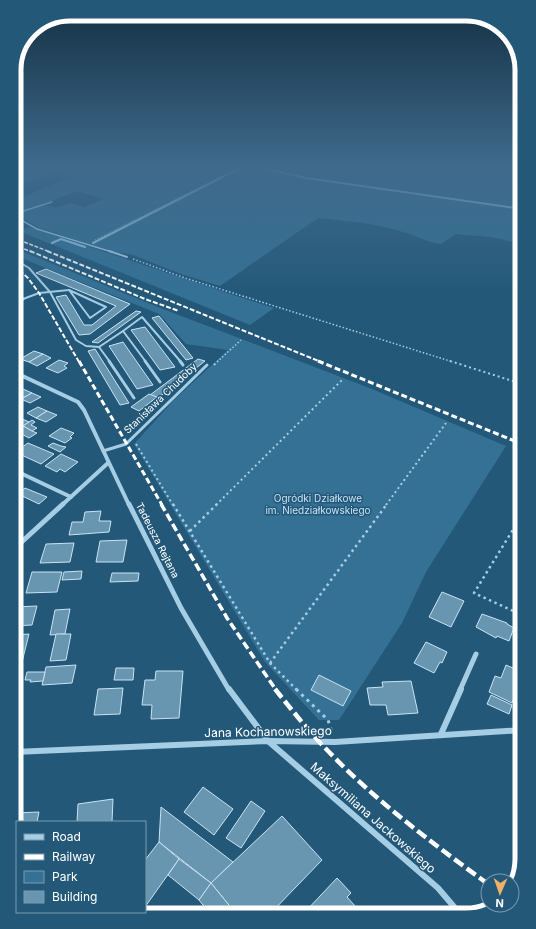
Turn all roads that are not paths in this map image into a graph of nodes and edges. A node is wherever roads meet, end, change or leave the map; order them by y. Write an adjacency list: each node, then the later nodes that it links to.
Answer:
1 (21, 219): 2 (lane)
2 (127, 257)
3 (21, 263): 5 (lane)
4 (69, 290): 4 (lane); 5 (lane)
5 (50, 292): 6 (lane); 9 (lane)
6 (24, 298): 7 (street)
7 (21, 300)
8 (123, 331): 9 (lane); 10 (lane); 13 (lane)
9 (99, 347): 14 (lane)
10 (183, 365)
11 (207, 365): 15 (lane, Stanisława Chudoby)
12 (21, 375): 15 (street, Tadeusza Rejtana)
13 (160, 382)
14 (134, 398)
15 (103, 451): 16 (street, Tadeusza Rejtana)
16 (108, 463): 18 (street); 23 (street, Tadeusza Rejtana)
17 (21, 473): 18 (street)
18 (71, 497): 19 (street)
19 (21, 543)
20 (476, 654): 22 (street)
21 (515, 730): 22 (street, Jana Kochanowskiego)
22 (441, 734): 23 (street, Jana Kochanowskiego)
23 (268, 741): 24 (street, Jana Kochanowskiego); 25 (street, Maksymiliana Jackowskiego)
24 (21, 752)
25 (455, 908)

